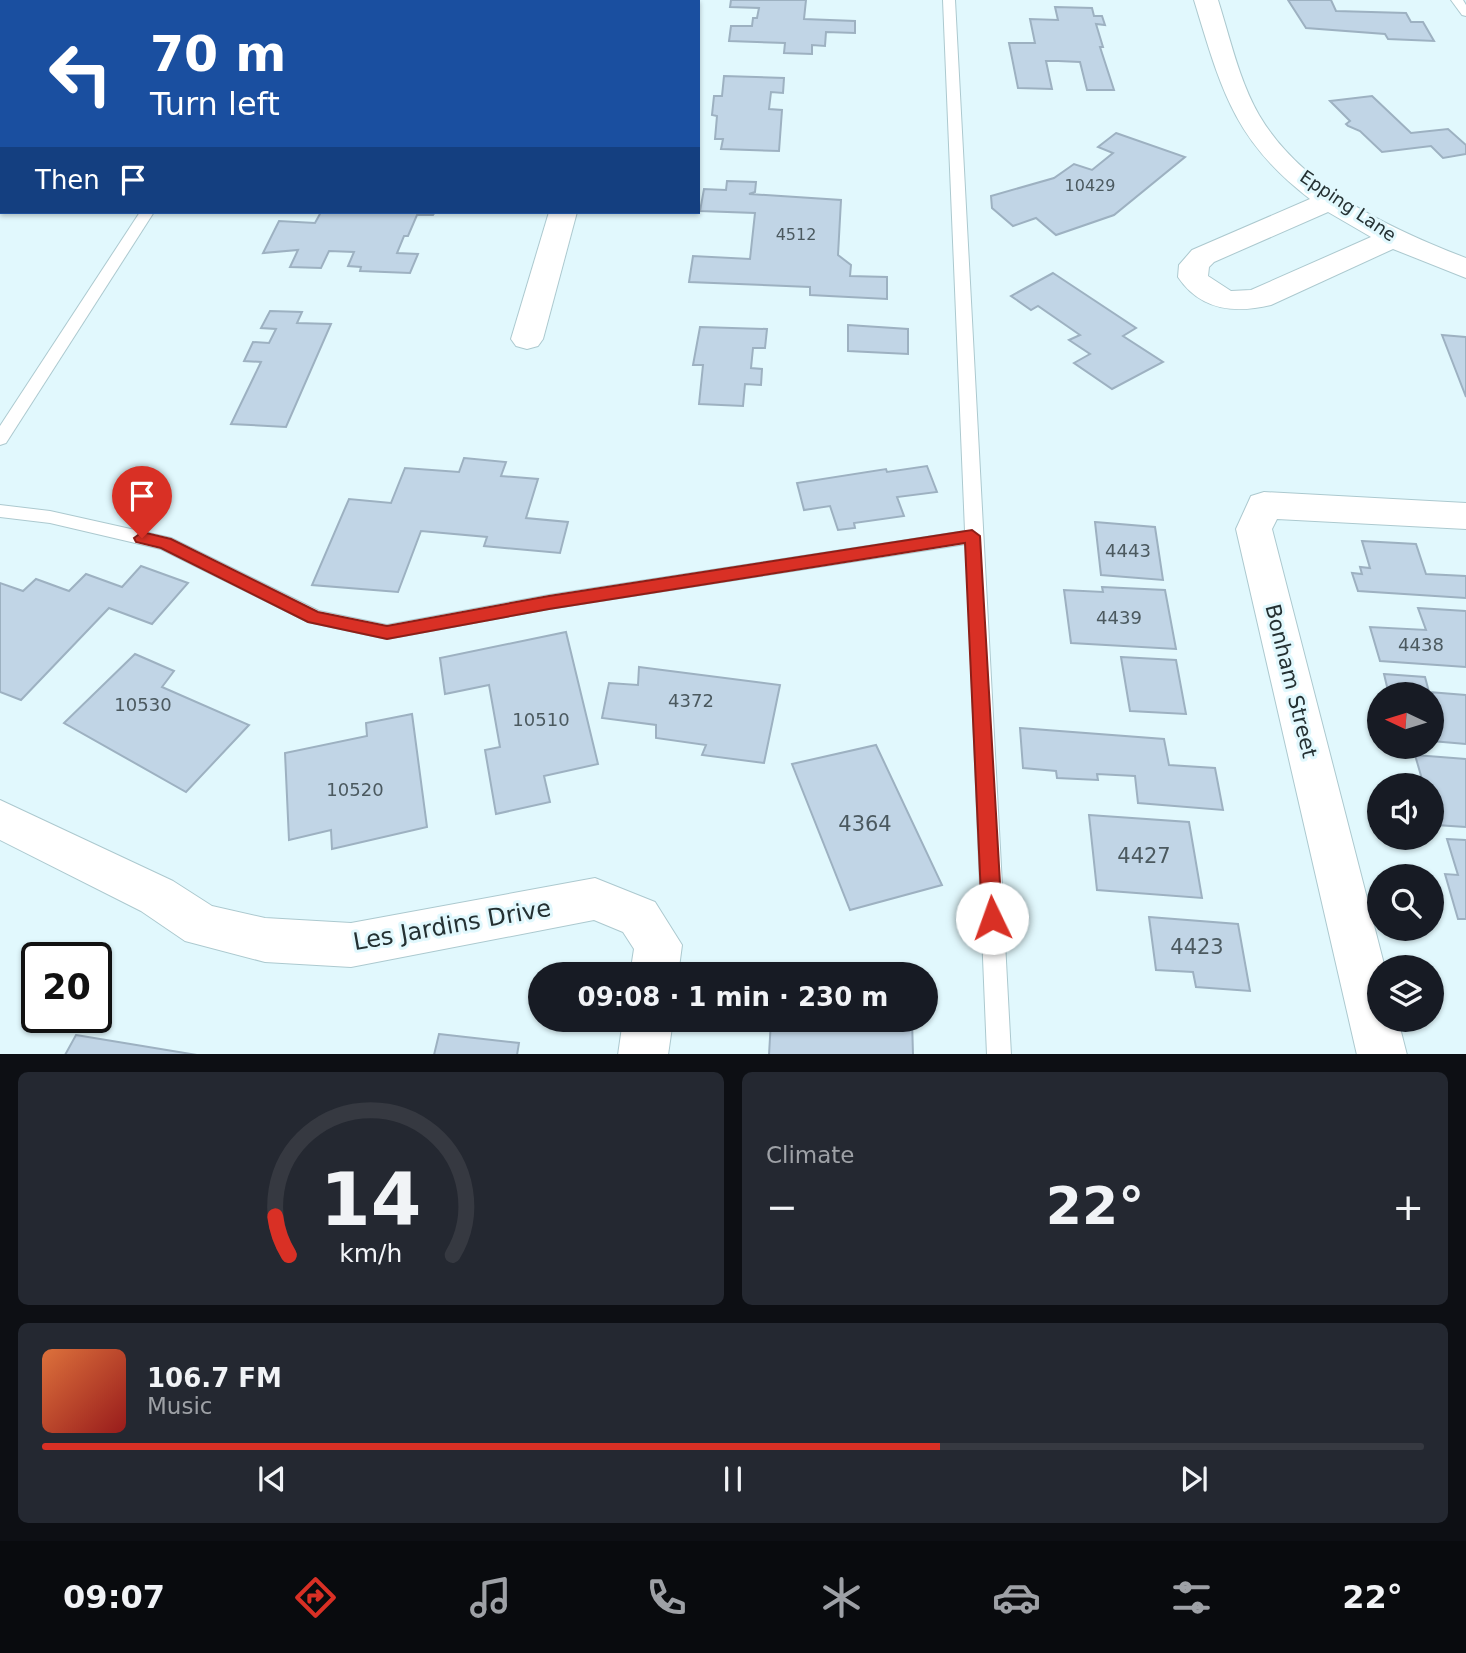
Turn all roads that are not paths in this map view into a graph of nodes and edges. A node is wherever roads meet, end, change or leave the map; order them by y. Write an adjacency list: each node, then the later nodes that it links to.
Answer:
1 (949, 0): 14 (lane)
2 (1206, 0): 5 (street, Epping Lane)
3 (1457, 0): 4 (lane)
4 (1466, 13)
5 (1332, 200): 8 (street, Epping Lane); 8 (street)
6 (146, 214): 11 (lane)
7 (562, 214): 10 (street)
8 (1393, 238): 9 (street, Epping Lane)
9 (1466, 269)
10 (527, 339)
11 (0, 439)
12 (0, 511): 14 (lane)
13 (1466, 516): 20 (street, Bonham Street)
14 (972, 536): 19 (lane)
15 (0, 819): 16 (street, Les Jardins Drive)
16 (656, 962)
17 (646, 1032): 18 (street)
18 (643, 1054)
19 (999, 1054)
20 (1382, 1054)

